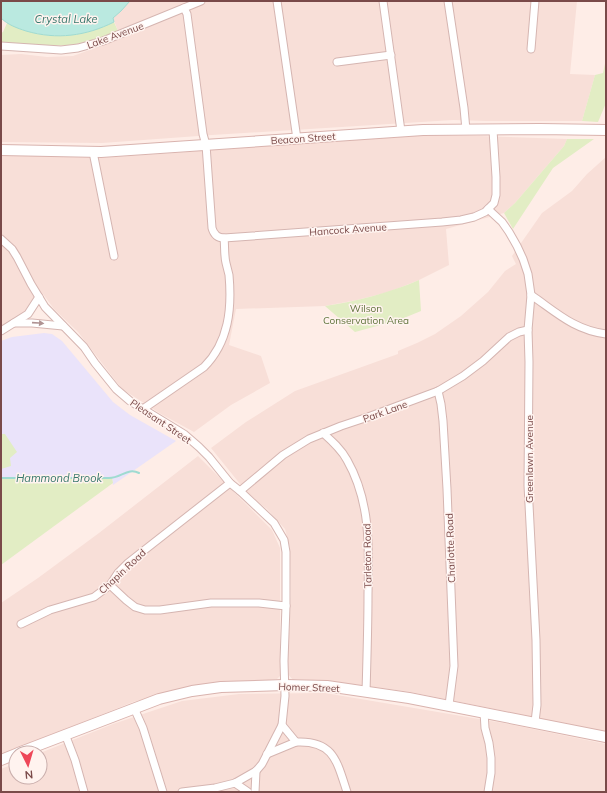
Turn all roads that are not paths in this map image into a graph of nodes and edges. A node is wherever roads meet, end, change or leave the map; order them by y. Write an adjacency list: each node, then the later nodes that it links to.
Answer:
1 (201, 1): 6 (street, Lake Avenue)
2 (277, 1): 15 (street)
3 (383, 1): 9 (street)
4 (448, 1): 11 (street)
5 (535, 1): 8 (street)
6 (184, 8): 7 (street, Lake Avenue); 16 (street)
7 (1, 46)
8 (531, 49)
9 (391, 56): 10 (street); 14 (street)
10 (337, 62)
11 (466, 130): 12 (street, Beacon Street); 14 (street, Beacon Street)
12 (493, 130): 13 (street, Beacon Street); 19 (street)
13 (606, 130)
14 (401, 131): 15 (street, Beacon Street)
15 (297, 138): 16 (street, Beacon Street)
16 (206, 145): 18 (street, Beacon Street); 20 (street)
17 (1, 150): 18 (street, Beacon Street)
18 (93, 152): 22 (street)
19 (488, 209): 20 (street, Hancock Avenue); 23 (street, Greenlawn Avenue)
20 (224, 238): 31 (street)
21 (1, 239): 24 (street, Pleasant Street)
22 (114, 256)
23 (532, 295): 27 (street, Greenlawn Avenue); 29 (street)
24 (39, 297): 25 (street); 26 (street, Pleasant Street)
25 (14, 323): 26 (street, one-way to 26); 28 (street)
26 (62, 326): 31 (street, Pleasant Street)
27 (528, 330): 30 (street, Park Lane); 43 (street, Greenlawn Avenue)
28 (1, 331)
29 (606, 334)
30 (438, 391): 32 (street, Park Lane); 40 (street, Charlotte Road)
31 (143, 409): 33 (street, Pleasant Street)
32 (323, 433): 34 (street, Park Lane); 39 (street, Tarleton Road)
33 (230, 483): 34 (street, Pleasant Street); 35 (street, Chapin Road)
34 (240, 491): 36 (street, Pleasant Street)
35 (110, 585): 36 (street); 37 (street, Chapin Road)
36 (286, 606): 38 (street, Pleasant Street)
37 (21, 624)
38 (285, 685): 39 (street, Homer Street); 41 (street, Homer Street); 44 (street, Pleasant Street)
39 (366, 692): 40 (street, Homer Street)
40 (449, 705): 42 (street, Homer Street)
41 (134, 708): 45 (street, Homer Street); 53 (street)
42 (484, 712): 43 (street, Homer Street); 58 (street)
43 (535, 722): 46 (street, Homer Street)
44 (282, 725): 47 (street); 49 (street, Pleasant Street)
45 (66, 734): 48 (street, Homer Street); 52 (street)
46 (606, 737)
47 (296, 742): 49 (street); 57 (street)
48 (38, 745)
49 (268, 754): 50 (street, Pleasant Street)
50 (256, 772): 51 (street); 56 (street)
51 (235, 783): 54 (street); 55 (street)
52 (84, 792)
53 (163, 792)
54 (182, 792)
55 (248, 792)
56 (255, 792)
57 (347, 792)
58 (488, 792)

